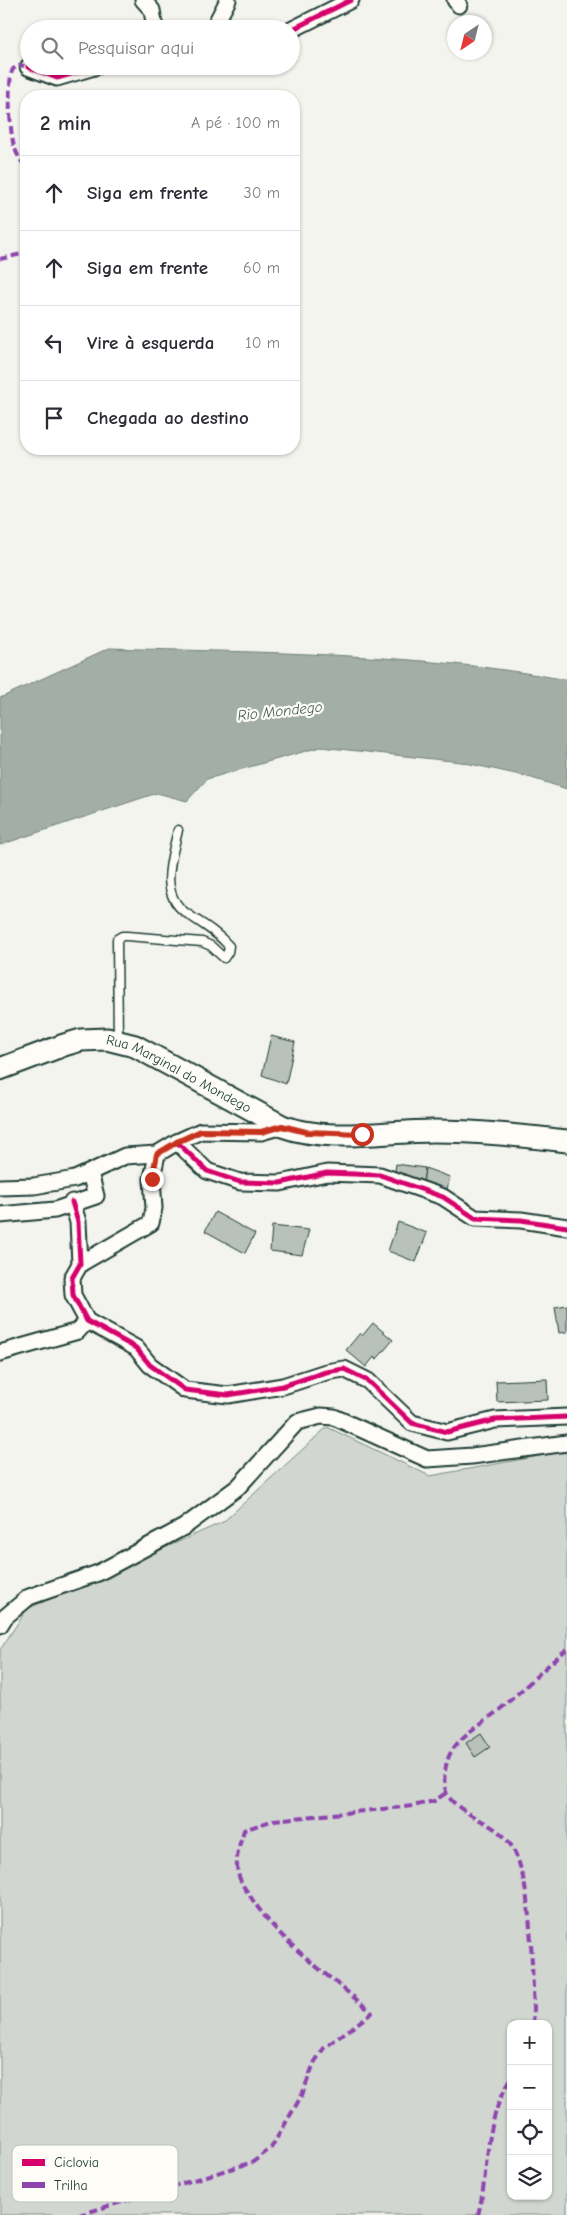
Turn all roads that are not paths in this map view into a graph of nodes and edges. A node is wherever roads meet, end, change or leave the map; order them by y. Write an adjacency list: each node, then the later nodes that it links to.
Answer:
1 (143, 0): 4 (street)
2 (228, 0): 5 (street)
3 (351, 0): 6 (street)
4 (154, 20)
5 (218, 20)
6 (300, 26)
7 (49, 75): 8 (street)
8 (67, 75)
9 (178, 830): 10 (lane)
10 (118, 1042): 11 (main road, Rua Marginal do Mondego); 12 (main road, Rua Marginal do Mondego)
11 (0, 1069)
12 (282, 1126): 13 (main road, Rua Marginal do Mondego); 14 (street)
13 (567, 1141)
14 (177, 1142): 15 (street); 20 (street)
15 (157, 1154): 16 (street); 21 (street)
16 (90, 1173): 17 (street); 18 (street)
17 (0, 1187)
18 (72, 1202): 19 (street); 21 (street)
19 (0, 1215)
20 (567, 1227)
21 (80, 1264): 22 (street)
22 (86, 1321): 23 (street); 24 (street)
23 (0, 1353)
24 (567, 1417)
25 (567, 1444): 26 (street)
26 (0, 1625)

